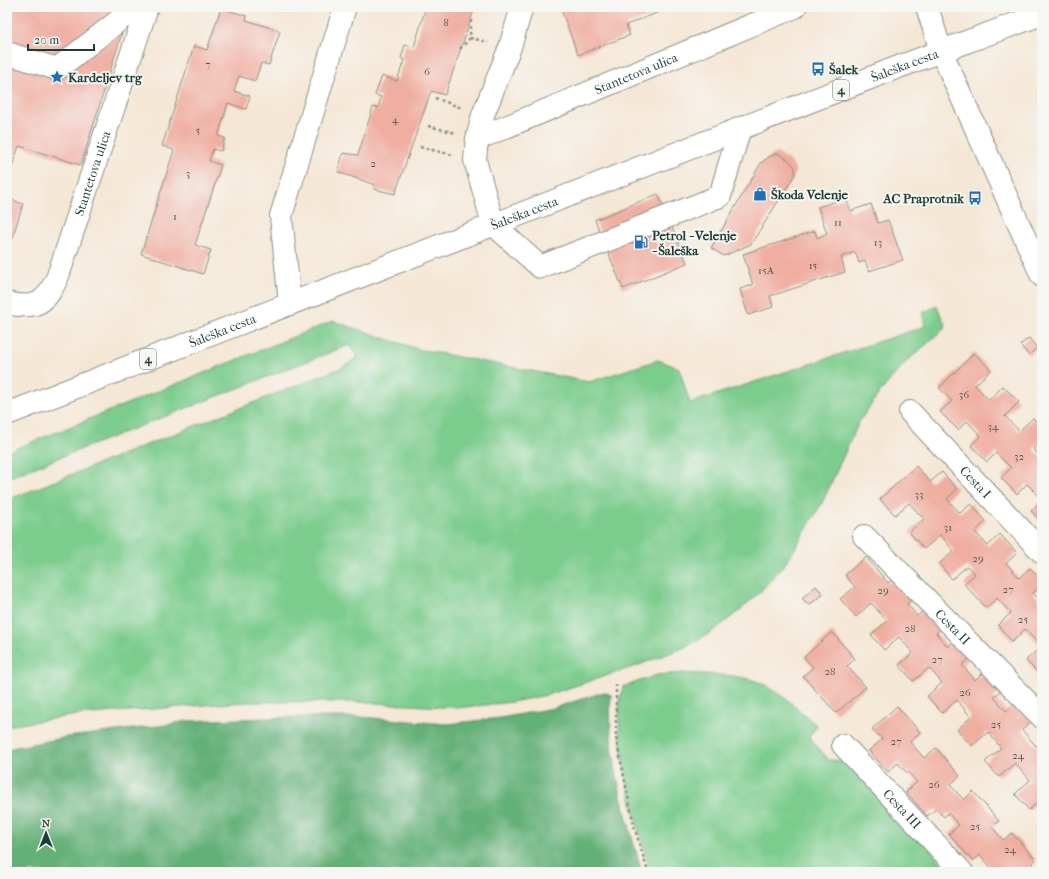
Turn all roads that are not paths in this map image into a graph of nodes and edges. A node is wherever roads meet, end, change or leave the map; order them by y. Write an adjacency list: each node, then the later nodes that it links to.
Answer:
1 (136, 7): 8 (street)
2 (147, 7): 14 (street, Stantetova ulica)
3 (345, 7): 15 (street)
4 (522, 7): 11 (street)
5 (795, 7): 11 (street, Stantetova ulica)
6 (927, 7): 9 (street)
7 (1042, 14): 9 (street, Šaleška cesta / 4)
8 (7, 52)
9 (941, 52): 10 (street, Šaleška cesta / 4); 13 (street)
10 (740, 128): 12 (street, Šaleška cesta / 4); 12 (street)
11 (477, 139): 12 (street)
12 (493, 224): 15 (street, Šaleška cesta / 4)
13 (1042, 276)
14 (7, 303)
15 (290, 304): 17 (street, Šaleška cesta / 4)
16 (910, 412): 19 (street, Cesta I)
17 (7, 414)
18 (864, 536): 20 (street, Cesta II)
19 (1042, 552)
20 (1042, 717)
21 (843, 744): 22 (street, Cesta III)
22 (962, 872)

